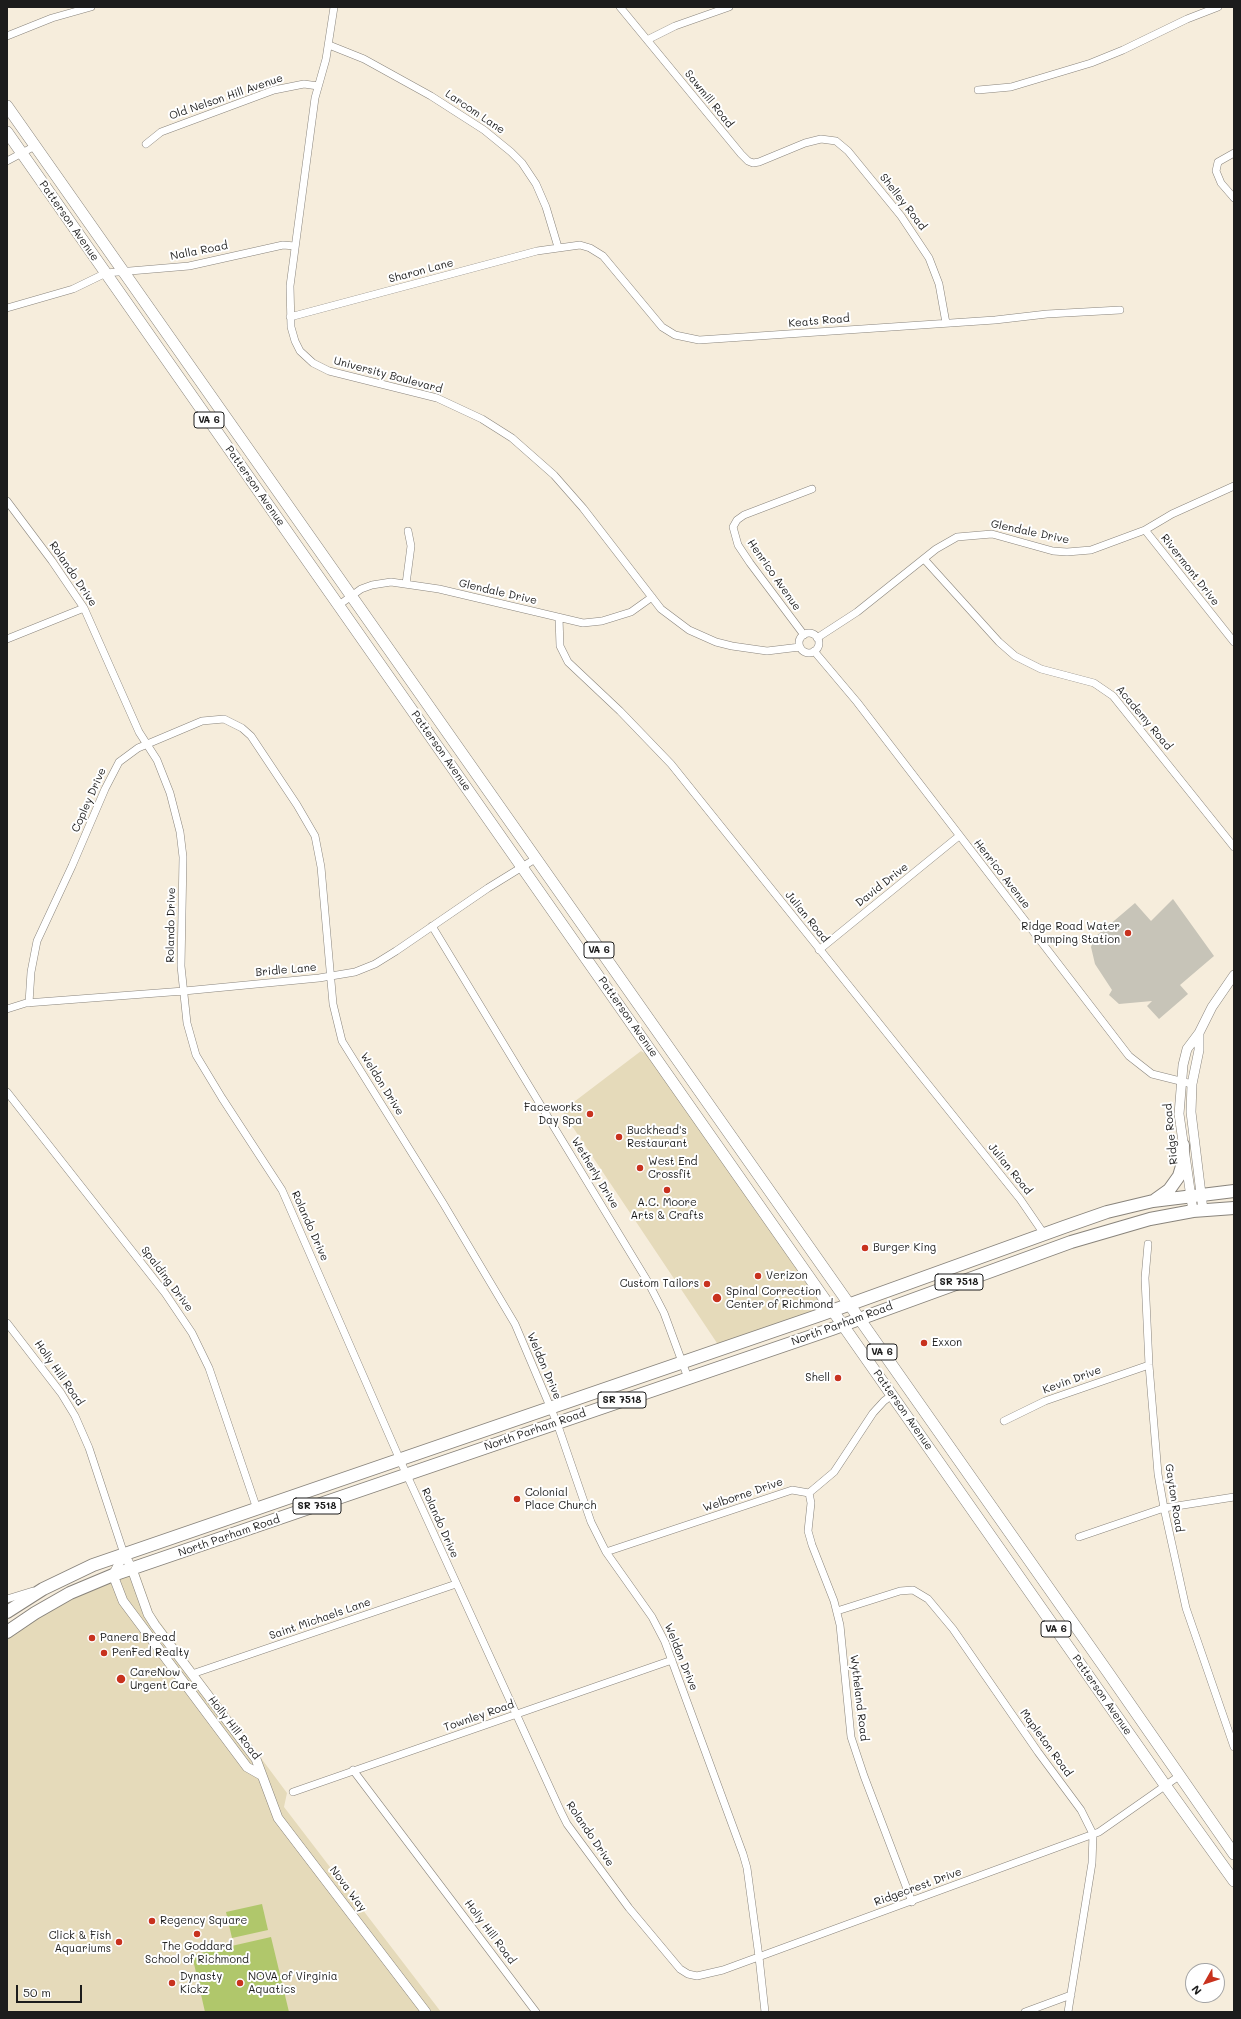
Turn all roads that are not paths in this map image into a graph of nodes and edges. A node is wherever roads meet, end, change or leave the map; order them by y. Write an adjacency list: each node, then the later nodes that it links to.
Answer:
1 (91, 7): 6 (street)
2 (334, 7): 8 (street, University Boulevard)
3 (620, 7): 7 (street, Sawmill Road)
4 (729, 7): 7 (street)
5 (1218, 7): 10 (street)
6 (7, 36)
7 (647, 40): 14 (street, Sawmill Road)
8 (329, 45): 9 (street, University Boulevard); 21 (street, Larcom Lane)
9 (318, 86): 13 (street, Old Nelson Hill Avenue); 20 (street, University Boulevard)
10 (978, 90)
11 (7, 106): 15 (main road, Patterson Avenue / VA 6)
12 (7, 132): 16 (main road, Patterson Avenue / VA 6)
13 (146, 144)
14 (799, 145): 27 (street, Shelley Road)
15 (35, 146): 16 (street); 22 (main road, Patterson Avenue / VA 6)
16 (22, 153): 18 (street); 23 (main road, Patterson Avenue / VA 6)
17 (1234, 153): 19 (street)
18 (7, 161)
19 (1234, 198)
20 (295, 246): 22 (street, Nalla Road); 26 (street, University Boulevard)
21 (558, 247): 26 (street, Sharon Lane); 27 (street, Keats Road)
22 (122, 271): 23 (street, Nalla Road); 35 (main road, Patterson Avenue / VA 6)
23 (106, 273): 24 (street, Nalla Road); 37 (main road, Patterson Avenue / VA 6)
24 (7, 308)
25 (1120, 310): 27 (street, Keats Road)
26 (290, 316): 36 (street, University Boulevard)
27 (946, 323)
28 (1234, 486): 32 (street, Glendale Drive)
29 (812, 489): 40 (street, Henrico Avenue)
30 (7, 502): 38 (street, Rolando Drive)
31 (408, 530): 34 (street)
32 (1145, 530): 33 (street, Glendale Drive); 43 (street, Rivermont Drive)
33 (924, 559): 41 (street, Glendale Drive); 49 (street, Academy Road)
34 (406, 584): 35 (street, Glendale Drive); 39 (street, Glendale Drive)
35 (351, 596): 37 (street, Glendale Drive); 50 (main road, Patterson Avenue / VA 6)
36 (652, 597): 39 (street, Glendale Drive); 44 (street, University Boulevard)
37 (339, 605): 51 (main road, Patterson Avenue / VA 6)
38 (84, 608): 42 (street); 46 (street, Rolando Drive)
39 (559, 618): 53 (street, Julian Road)
40 (804, 635): 41 (street); 44 (street)
41 (817, 638): 45 (street)
42 (7, 639)
43 (1234, 642)
44 (800, 647): 45 (street)
45 (814, 651): 48 (street, Henrico Avenue)
46 (148, 745): 47 (street, Copley Drive); 56 (street, Rolando Drive); 57 (street, Copley Drive)
47 (274, 771): 55 (street, Weldon Drive)
48 (959, 836): 53 (street, David Drive); 60 (street, Henrico Avenue)
49 (1234, 846)
50 (535, 859): 51 (street, Bridle Lane); 73 (main road, Patterson Avenue / VA 6)
51 (522, 866): 52 (street, Bridle Lane); 74 (main road, Patterson Avenue / VA 6)
52 (432, 926): 55 (street, Bridle Lane); 78 (street, Wetherly Drive)
53 (819, 950): 70 (street, Julian Road)
54 (1234, 975): 59 (street, Ridge Road)
55 (330, 976): 56 (street, Bridle Lane); 82 (street, Weldon Drive)
56 (184, 991): 57 (street, Bridle Lane); 85 (street, Rolando Drive)
57 (29, 1003): 58 (street, Bridle Lane)
58 (7, 1009)
59 (1199, 1033): 60 (street, Ridge Road); 61 (street, Ridge Road)
60 (1180, 1082): 61 (street, Henrico Avenue); 63 (street, Ridge Road)
61 (1192, 1084): 65 (street, Ridge Road)
62 (7, 1092): 90 (street, Spalding Drive)
63 (1183, 1145): 65 (street, Ridge Road); 66 (highway)
64 (1234, 1191): 65 (highway, North Parham Road / SR 7518)
65 (1196, 1195): 66 (highway, North Parham Road / SR 7518); 68 (street, Ridge Road)
66 (1153, 1201): 69 (highway, North Parham Road / SR 7518)
67 (1234, 1208): 68 (highway, North Parham Road / SR 7518)
68 (1198, 1211): 72 (highway, North Parham Road / SR 7518)
69 (1091, 1218): 70 (highway, North Parham Road / SR 7518); 72 (highway)
70 (1044, 1234): 73 (highway, North Parham Road / SR 7518)
71 (1148, 1244): 79 (street, Gayton Road)
72 (1059, 1246): 75 (highway, North Parham Road / SR 7518)
73 (849, 1305): 74 (highway, North Parham Road / SR 7518); 75 (main road, Patterson Avenue / VA 6)
74 (833, 1311): 77 (main road, Patterson Avenue / VA 6); 78 (highway, North Parham Road / SR 7518)
75 (858, 1319): 77 (highway, North Parham Road / SR 7518); 108 (main road, Patterson Avenue / VA 6)
76 (7, 1323): 93 (street, Holly Hill Road)
77 (843, 1325): 80 (highway, North Parham Road / SR 7518); 81 (main road, Patterson Avenue / VA 6)
78 (682, 1362): 80 (street, Wetherly Drive); 82 (highway, North Parham Road / SR 7518)
79 (1149, 1365): 83 (street, Kevin Drive); 89 (street, Gayton Road)
80 (688, 1378): 84 (highway, North Parham Road / SR 7518)
81 (892, 1395): 87 (street); 109 (main road, Patterson Avenue / VA 6)
82 (550, 1408): 84 (street, Weldon Drive); 85 (highway, North Parham Road / SR 7518)
83 (1004, 1421)
84 (557, 1423): 86 (highway, North Parham Road / SR 7518); 92 (street, Weldon Drive)
85 (400, 1460): 86 (street, Rolando Drive); 90 (highway, North Parham Road / SR 7518)
86 (406, 1475): 94 (highway, North Parham Road / SR 7518); 96 (street, Rolando Drive)
87 (809, 1493): 92 (street, Welborne Drive); 99 (street, Wytheland Road)
88 (1234, 1497): 89 (street)
89 (1164, 1508): 91 (street); 105 (street, Gayton Road)
90 (257, 1509): 93 (highway, North Parham Road / SR 7518)
91 (1078, 1537)
92 (606, 1552): 102 (street, Weldon Drive)
93 (124, 1554): 94 (street, Holly Hill Road); 95 (street); 97 (highway, North Parham Road / SR 7518)
94 (132, 1569): 95 (highway, North Parham Road / SR 7518); 103 (street, Holly Hill Road)
95 (113, 1575): 101 (highway, North Parham Road / SR 7518); 107 (street, Holly Hill Road)
96 (456, 1584): 103 (street, Saint Michaels Lane); 104 (street, Rolando Drive)
97 (43, 1589): 98 (street); 100 (highway, North Parham Road / SR 7518)
98 (7, 1599)
99 (837, 1611): 111 (street, Mapleton Road); 114 (street, Wytheland Road)
100 (7, 1612)
101 (7, 1632)
102 (672, 1660): 104 (street, Townley Road); 116 (street, Weldon Drive)
103 (192, 1674): 107 (street, Holly Hill Road)
104 (515, 1715): 106 (street, Townley Road); 115 (street, Rolando Drive)
105 (1234, 1747)
106 (353, 1770): 110 (street, Townley Road); 119 (street, Holly Hill Road)
107 (261, 1775): 118 (street, Nova Way)
108 (1179, 1776): 109 (street, Ridgecrest Drive); 112 (main road, Patterson Avenue / VA 6)
109 (1165, 1785): 111 (street, Ridgecrest Drive); 113 (main road, Patterson Avenue / VA 6)
110 (293, 1792)
111 (1093, 1834): 114 (street, Ridgecrest Drive); 117 (street, Mapleton Road)
112 (1234, 1854)
113 (1234, 1881)
114 (912, 1902): 116 (street, Ridgecrest Drive)
115 (661, 1947): 116 (street, Ridgecrest Drive)
116 (759, 1957): 120 (street, Weldon Drive)
117 (1071, 1995): 121 (street); 122 (street, Mapleton Road)
118 (426, 2012)
119 (536, 2012)
120 (765, 2012)
121 (1025, 2012)
122 (1068, 2012)

